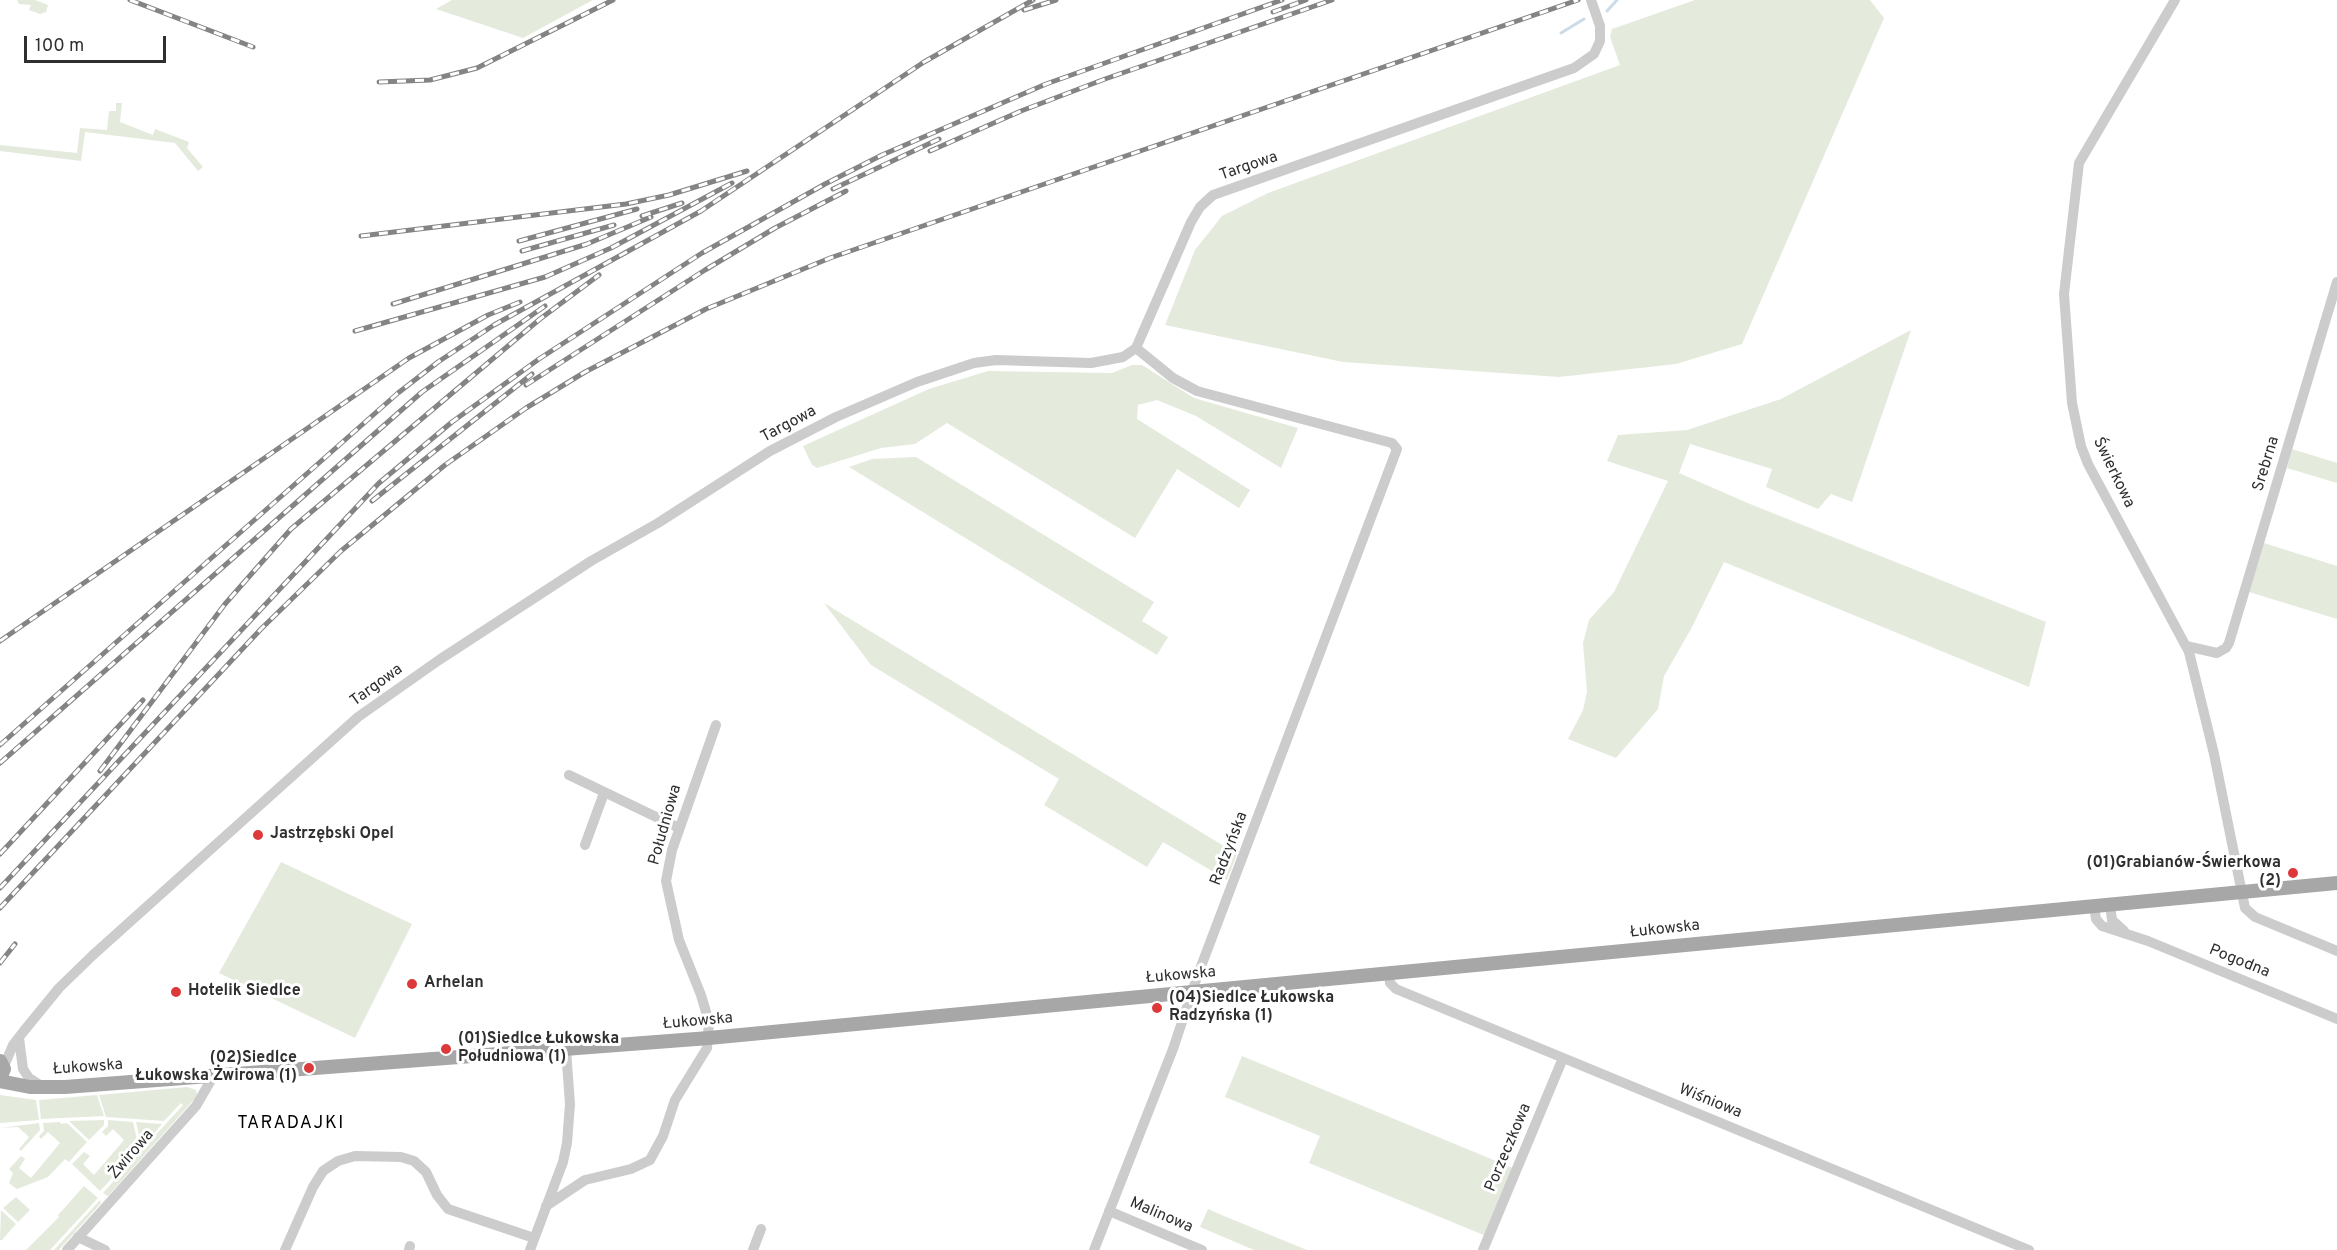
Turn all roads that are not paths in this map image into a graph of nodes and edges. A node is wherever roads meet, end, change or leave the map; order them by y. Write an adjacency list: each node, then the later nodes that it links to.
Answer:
1 (1591, 0): 4 (street, Targowa)
2 (2175, 0): 5 (street, Świerkowa)
3 (2337, 282): 5 (street, Srebrna)
4 (1136, 348): 18 (street, Radzyńska); 21 (street, Targowa)
5 (2186, 646): 12 (street, Świerkowa)
6 (716, 725): 9 (street, Południowa)
7 (569, 775): 8 (street)
8 (604, 793): 9 (street); 10 (street)
9 (679, 828): 20 (street, Południowa)
10 (585, 845)
11 (2337, 883): 12 (main road, Łukowska)
12 (2242, 892): 13 (main road, Łukowska); 16 (street, Świerkowa)
13 (2110, 904): 14 (main road, Łukowska); 15 (street)
14 (2094, 906): 15 (street, Pogodna); 17 (main road, Łukowska)
15 (2129, 935): 19 (street, Pogodna)
16 (2337, 951)
17 (1389, 974): 18 (main road, Łukowska); 23 (street, Wiśniowa)
18 (1192, 991): 20 (main road, Łukowska); 28 (street, Radzyńska)
19 (2337, 1019)
20 (709, 1038): 22 (main road, Łukowska); 27 (street)
21 (16, 1042): 24 (street, Targowa); 26 (street)
22 (566, 1050): 25 (main road, Łukowska); 27 (street)
23 (1563, 1058): 39 (street, Porzeczkowa); 40 (street, Wiśniowa)
24 (1, 1069): 26 (main road, Łukowska)
25 (214, 1075): 26 (main road, Łukowska); 30 (street, Żwirowa)
26 (43, 1088)
27 (546, 1206): 31 (street)
28 (1109, 1211): 37 (street, Radzyńska); 38 (street, Malinowa)
29 (761, 1229): 36 (street)
30 (78, 1237): 32 (street, Żwirowa); 33 (street)
31 (534, 1238): 34 (street); 35 (street)
32 (67, 1250)
33 (105, 1250)
34 (285, 1250)
35 (530, 1250)
36 (753, 1250)
37 (1094, 1250)
38 (1202, 1250)
39 (1483, 1250)
40 (2030, 1250)

